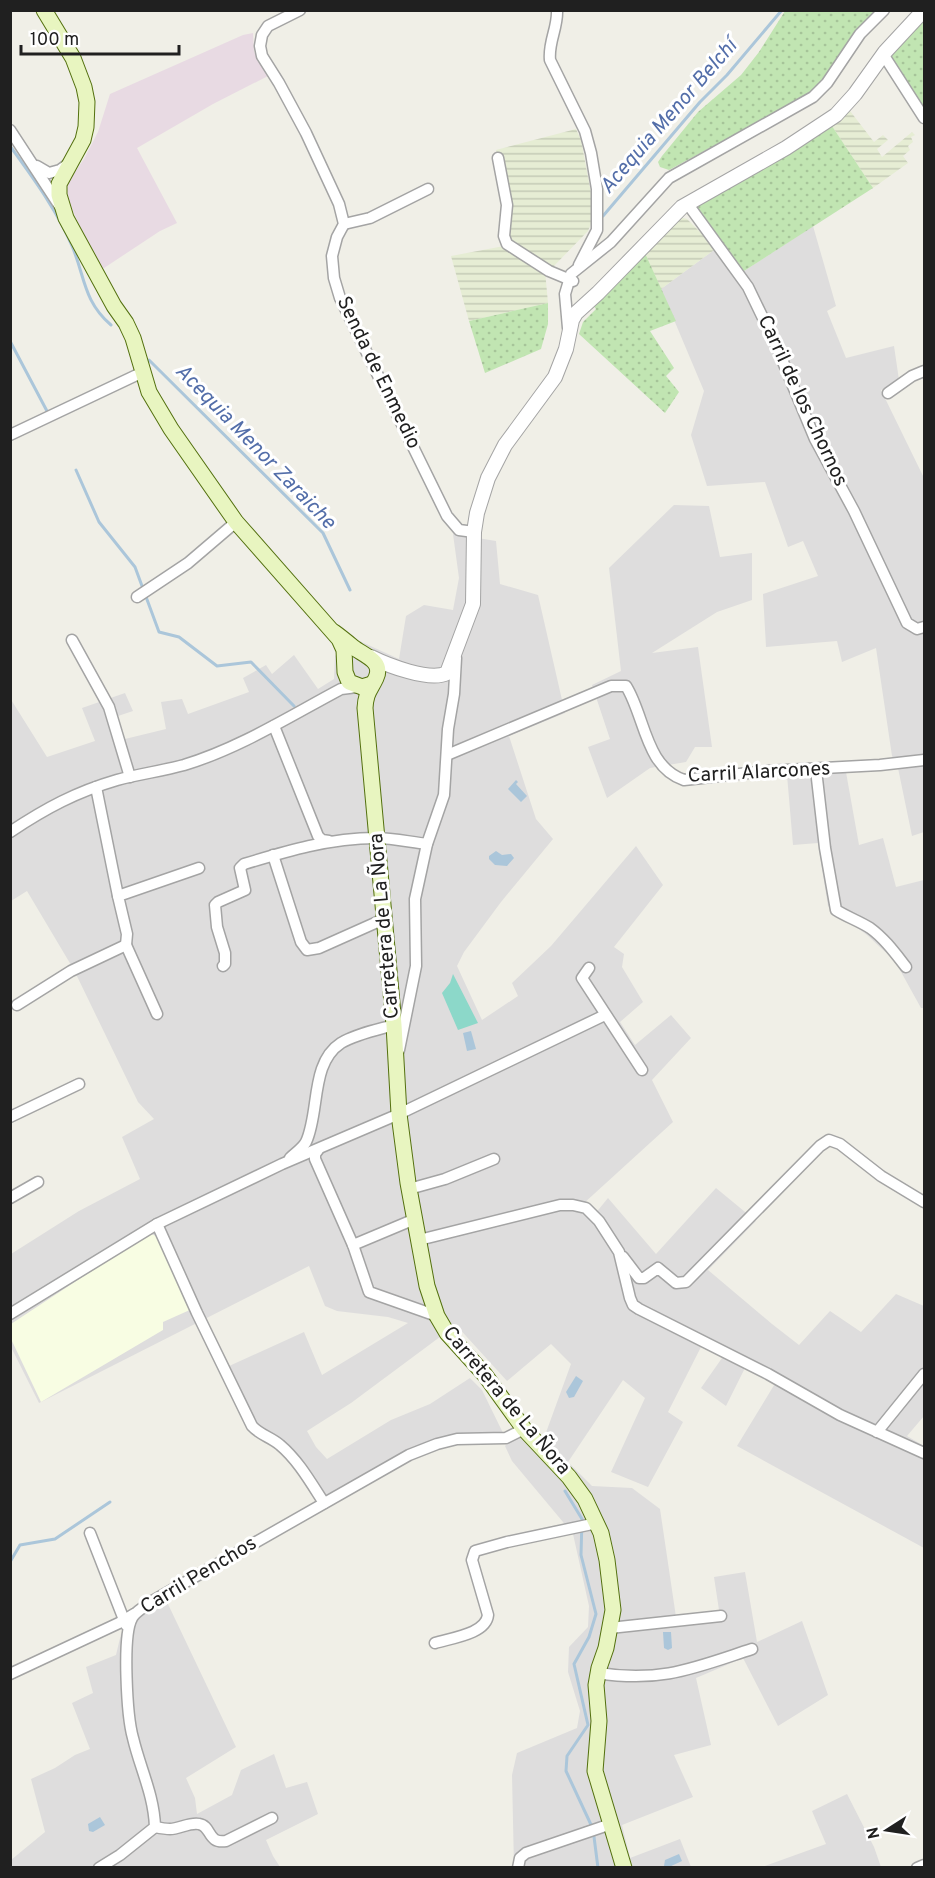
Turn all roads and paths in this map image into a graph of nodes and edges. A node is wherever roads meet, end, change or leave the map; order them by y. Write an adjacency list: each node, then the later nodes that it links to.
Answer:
1 (44, 10): 11 (main road)
2 (300, 10): 6 (street)
3 (557, 10): 17 (street)
4 (884, 10): 18 (street)
5 (924, 10): 7 (street)
6 (286, 13): 16 (street)
7 (883, 54): 8 (street); 14 (street)
8 (924, 118)
9 (10, 130): 12 (street)
10 (498, 158): 20 (street)
11 (73, 159): 12 (street); 15 (main road)
12 (32, 162): 15 (street)
13 (428, 189): 16 (street)
14 (687, 203): 21 (street); 30 (street, Carril de los Chornos)
15 (66, 218): 24 (main road)
16 (344, 224): 28 (street, Senda de Enmedio)
17 (597, 230): 18 (street); 19 (street)
18 (611, 242): 19 (street)
19 (577, 269): 20 (street)
20 (571, 280): 21 (street); 22 (street)
21 (576, 312): 22 (street)
22 (569, 333): 28 (street)
23 (924, 370): 25 (street)
24 (143, 372): 26 (street); 27 (main road)
25 (888, 393)
26 (10, 435)
27 (236, 522): 29 (street); 31 (main road)
28 (474, 532): 33 (street)
29 (137, 597)
30 (924, 627)
31 (334, 632): 34 (main road); 35 (main road)
32 (72, 640): 45 (street)
33 (456, 652): 37 (street); 40 (street)
34 (368, 656): 35 (main road); 36 (street); 38 (main road)
35 (345, 670): 38 (main road); 39 (street)
36 (411, 672): 37 (street); 38 (street)
37 (438, 676): 40 (street)
38 (364, 686): 39 (street); 49 (main road, Carretera de La Ñora)
39 (332, 694): 41 (street)
40 (454, 694): 42 (street)
41 (274, 726): 45 (street); 47 (street)
42 (447, 755): 44 (street, Carril Alarcones); 51 (street)
43 (924, 760): 44 (street, Carril Alarcones)
44 (816, 770): 59 (street)
45 (130, 777): 46 (street)
46 (96, 787): 48 (street); 55 (street)
47 (313, 824): 50 (street); 52 (street)
48 (10, 832)
49 (377, 837): 50 (street); 51 (street); 56 (main road, Carretera de La Ñora)
50 (332, 842): 52 (street)
51 (427, 844): 65 (street)
52 (303, 846): 53 (street)
53 (273, 855): 56 (street); 58 (street)
54 (199, 868): 55 (street)
55 (118, 896): 57 (street)
56 (384, 919): 64 (main road, Carretera de La Ñora)
57 (126, 945): 61 (street); 62 (street)
58 (223, 966)
59 (906, 967)
60 (589, 968): 63 (street)
61 (17, 1005)
62 (157, 1014)
63 (605, 1015): 66 (street); 68 (street)
64 (394, 1026): 65 (main road, Carretera de La Ñora); 70 (street)
65 (396, 1062): 68 (main road, Carretera de La Ñora)
66 (642, 1070)
67 (79, 1084): 69 (street)
68 (399, 1113): 71 (street); 75 (main road, Carretera de La Ñora)
69 (10, 1117)
70 (307, 1136): 71 (street); 73 (street)
71 (321, 1149): 73 (street); 81 (street)
72 (494, 1159): 75 (street)
73 (282, 1164): 79 (street)
74 (38, 1182): 76 (street)
75 (409, 1189): 78 (main road, Carretera de La Ñora)
76 (10, 1197)
77 (924, 1202): 83 (street)
78 (414, 1219): 80 (main road, Carretera de La Ñora); 81 (street)
79 (157, 1224): 85 (street); 91 (street)
80 (419, 1240): 82 (street); 86 (main road, Carretera de La Ñora)
81 (353, 1245): 86 (street)
82 (619, 1252): 83 (street); 84 (street)
83 (639, 1278): 84 (street)
84 (628, 1290): 89 (street)
85 (10, 1314)
86 (437, 1316): 88 (main road, Carretera de La Ñora)
87 (924, 1374): 89 (street)
88 (524, 1429): 91 (street, Carril Penchos); 92 (main road, Carretera de La Ñora)
89 (877, 1432): 90 (street)
90 (924, 1453)
91 (324, 1503): 95 (street, Carril Penchos)
92 (587, 1525): 96 (main road, Carretera de La Ñora); 97 (street)
93 (90, 1533): 95 (street)
94 (721, 1616): 96 (street)
95 (128, 1622): 100 (street); 102 (street, Carril Penchos)
96 (610, 1628): 99 (main road, Carretera de La Ñora)
97 (435, 1643)
98 (752, 1649): 99 (street)
99 (598, 1673): 103 (main road, Carretera de La Ñora)
100 (10, 1674)
101 (272, 1818): 102 (street)
102 (155, 1827): 105 (street)
103 (599, 1828): 106 (street); 107 (main road, Carretera de La Ñora)
104 (924, 1865): 108 (street)
105 (99, 1868)
106 (518, 1868)
107 (624, 1868)
108 (917, 1868)

